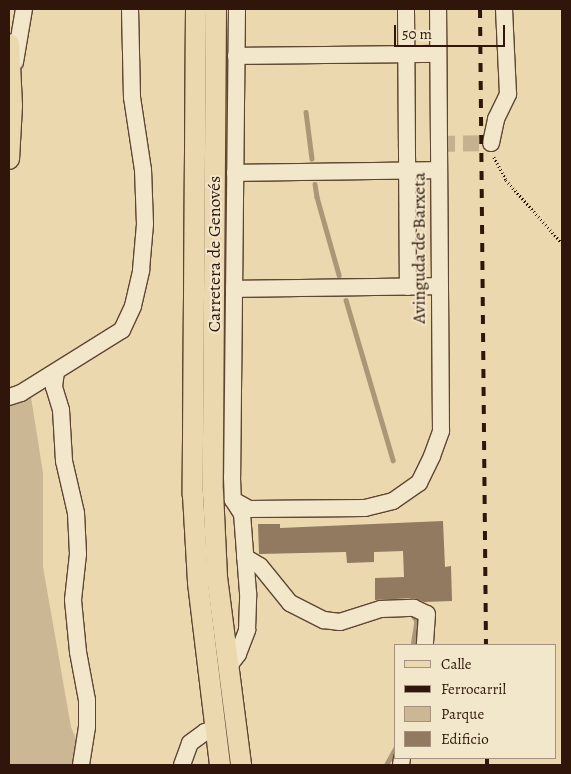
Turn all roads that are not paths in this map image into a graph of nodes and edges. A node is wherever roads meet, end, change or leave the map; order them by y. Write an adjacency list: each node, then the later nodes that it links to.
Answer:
1 (24, 9): 13 (street)
2 (130, 9): 22 (street)
3 (196, 9): 29 (main road)
4 (216, 9): 24 (main road)
5 (237, 9): 12 (street, Carretera de Genovés)
6 (406, 9): 10 (street)
7 (438, 9): 11 (street, Avinguda de Barxeta)
8 (504, 9): 14 (street)
9 (9, 44): 13 (main road)
10 (406, 54): 11 (street); 12 (street); 16 (street)
11 (438, 54): 17 (street, Avinguda de Barxeta)
12 (236, 56): 18 (street, Carretera de Genovés)
13 (12, 82): 15 (main road)
14 (491, 143)
15 (9, 159)
16 (407, 170): 17 (street); 18 (street); 20 (street)
17 (439, 170): 19 (street, Avinguda de Barxeta)
18 (235, 173): 21 (street, Carretera de Genovés)
19 (440, 286): 20 (street); 25 (street, Avinguda de Barxeta)
20 (408, 287): 21 (street)
21 (234, 289): 25 (street, Carretera de Genovés)
22 (56, 372): 23 (street); 30 (street)
23 (9, 397)
24 (213, 492): 25 (street); 28 (main road)
25 (233, 500): 26 (street, Carretera de Genovés)
26 (246, 557): 27 (street); 28 (street, Carretera de Genovés)
27 (425, 644)
28 (228, 667): 33 (main road)
29 (216, 729): 31 (street); 32 (main road)
30 (81, 765)
31 (182, 765)
32 (220, 765)
33 (241, 765)

